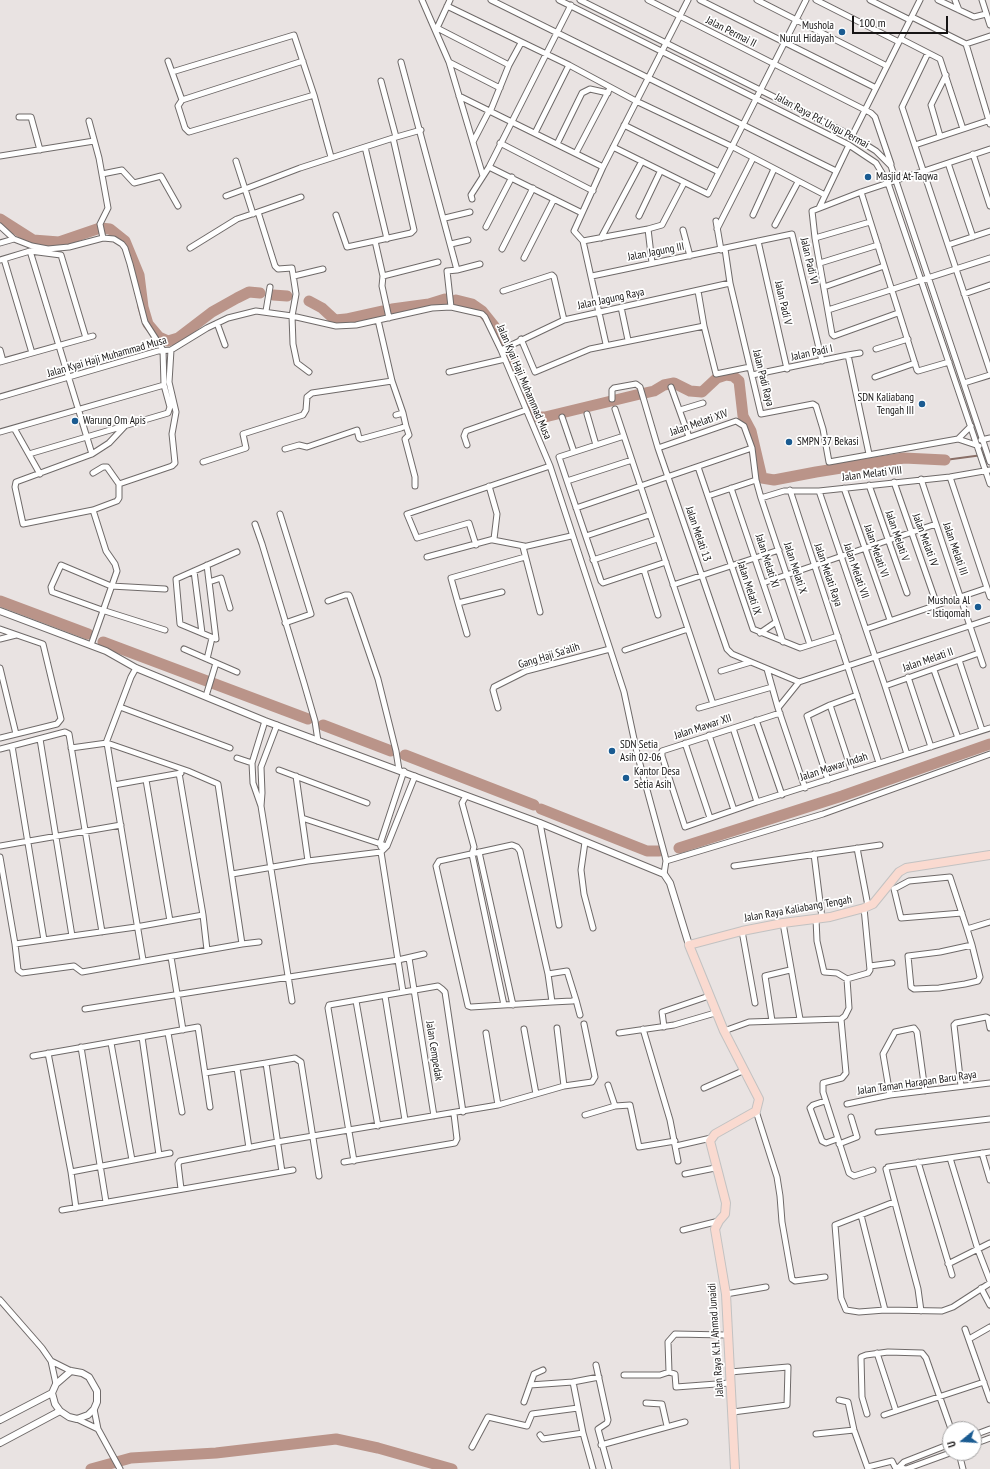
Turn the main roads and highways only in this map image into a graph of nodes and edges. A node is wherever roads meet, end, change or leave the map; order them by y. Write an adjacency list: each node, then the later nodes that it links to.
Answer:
1 (990, 855): 2 (main road, Jalan Raya Kaliabang Tengah)
2 (712, 1138): 3 (main road, Jalan Raya K.H. Ahmad Junaidi)
3 (735, 1469)

